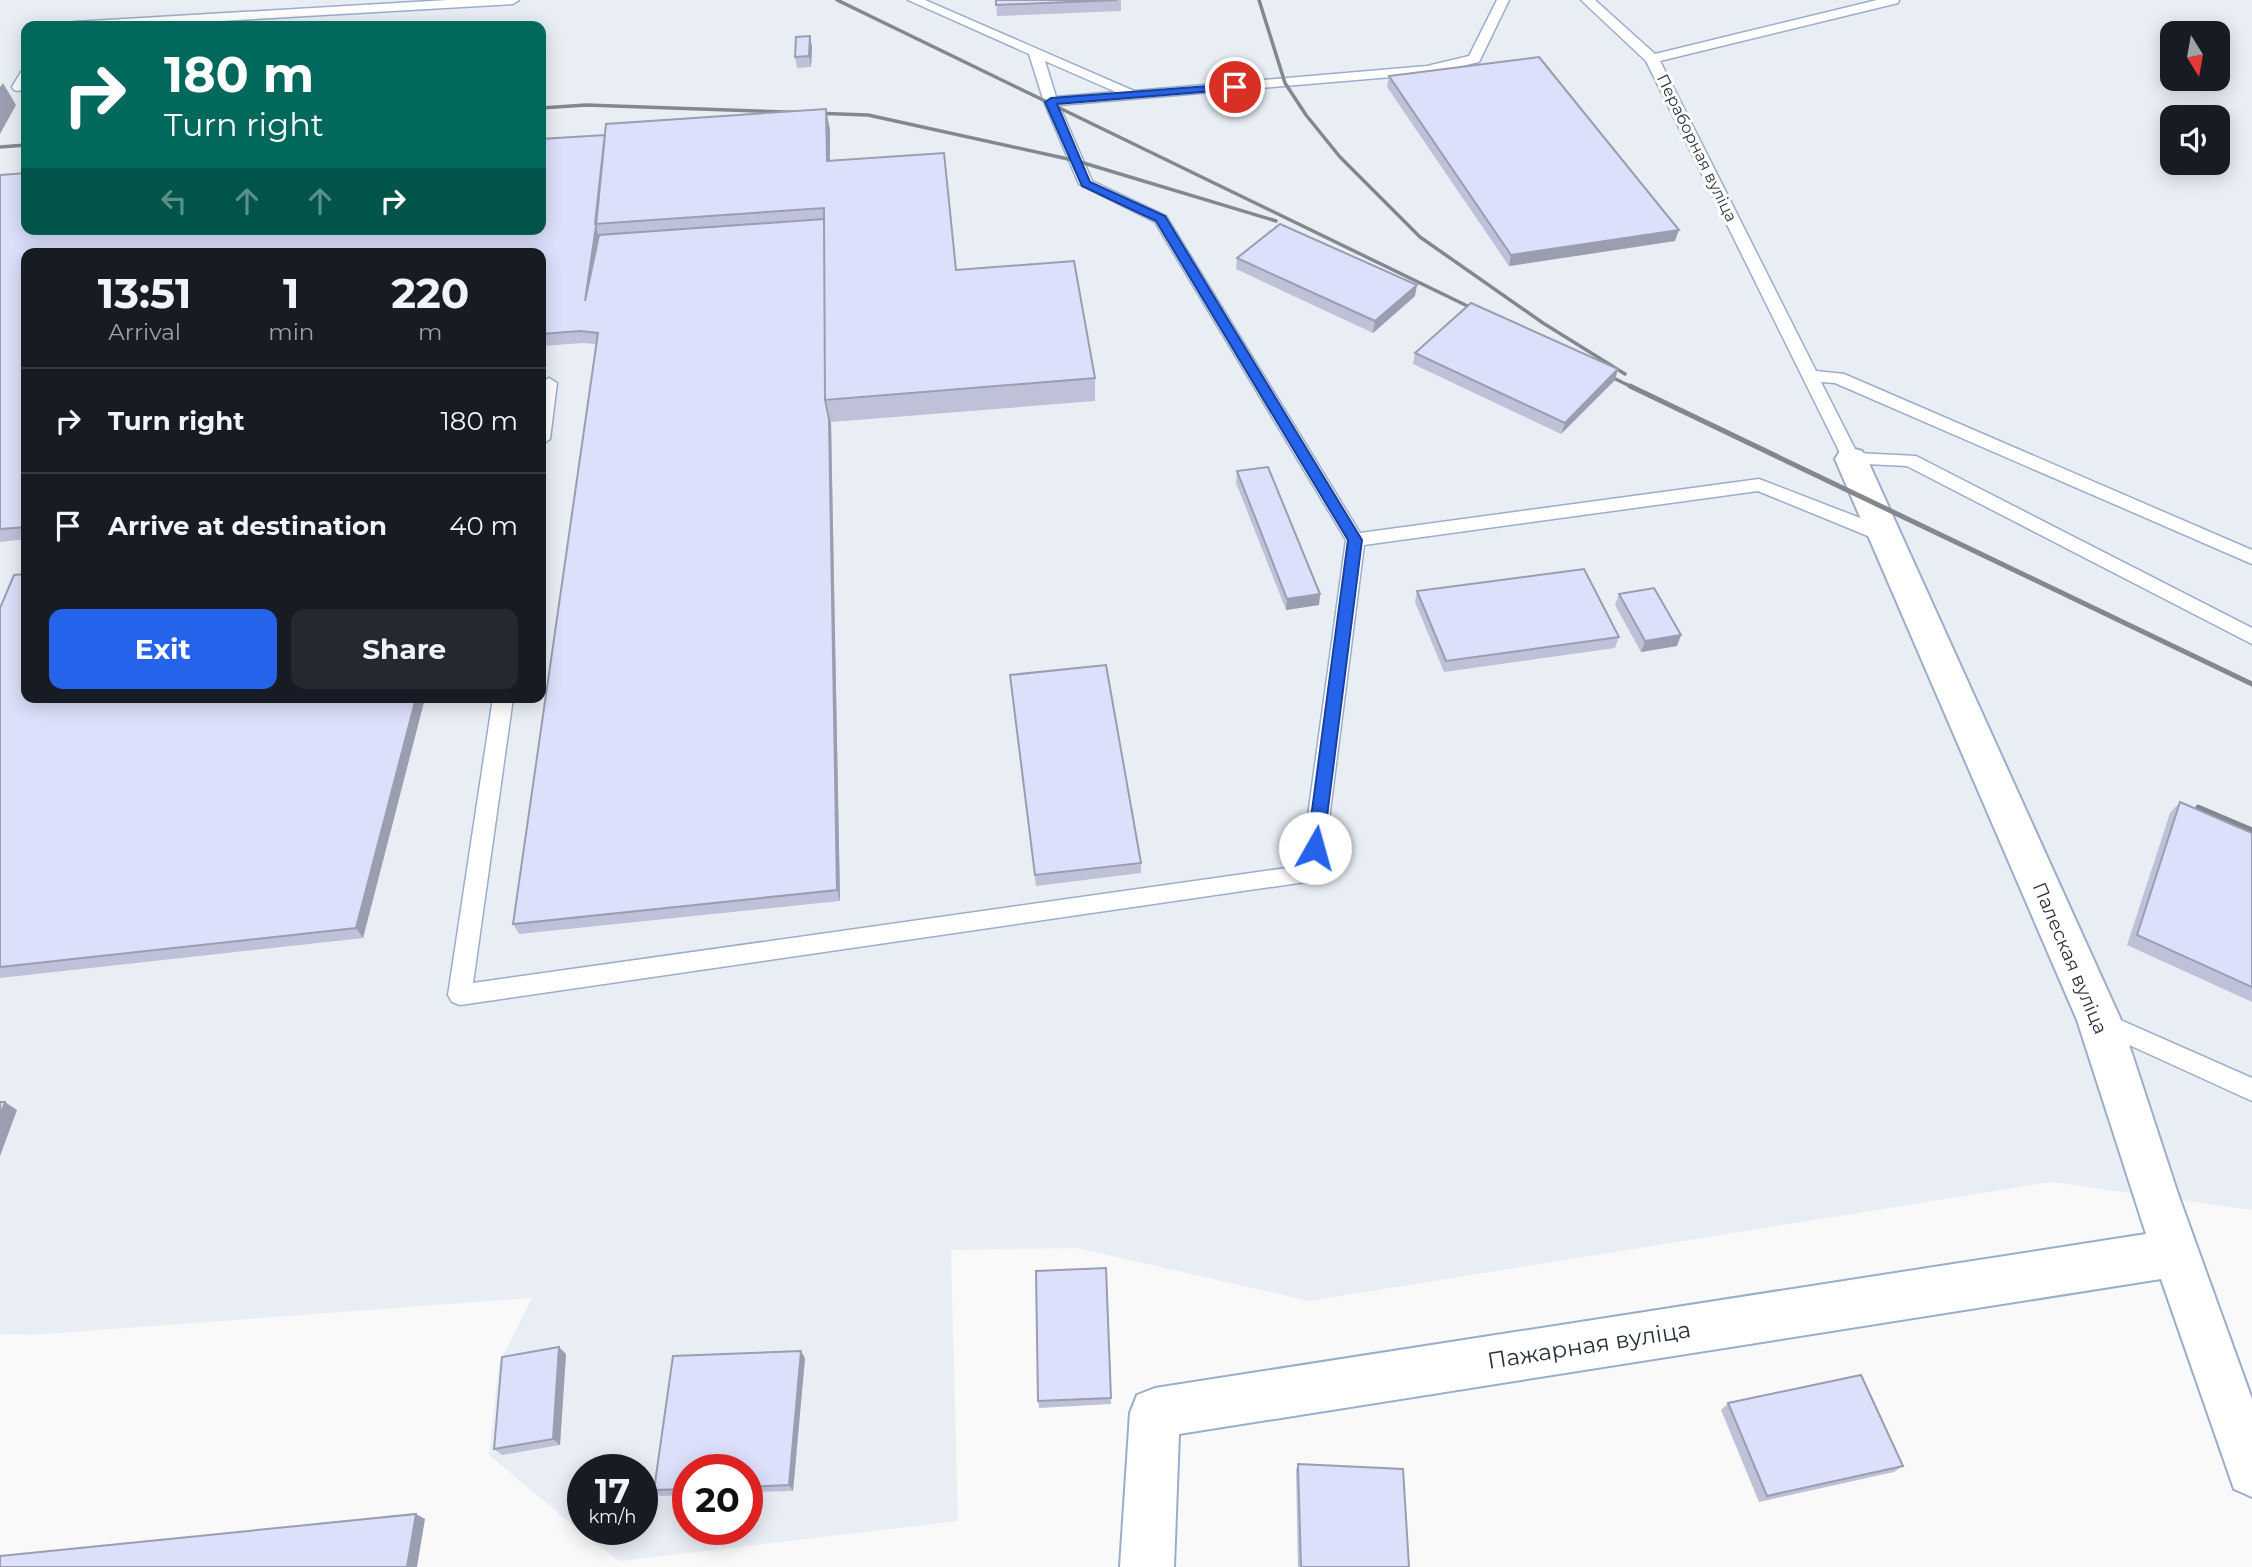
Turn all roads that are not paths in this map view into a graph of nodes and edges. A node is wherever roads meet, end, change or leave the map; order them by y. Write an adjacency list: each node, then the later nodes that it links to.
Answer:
1 (513, 0): 6 (lane)
2 (914, 0): 7 (lane)
3 (1503, 0): 9 (lane)
4 (1587, 0): 8 (lane)
5 (1893, 0): 8 (lane, Пераборная вуліца)
6 (158, 21)
7 (1035, 52): 9 (lane); 10 (lane)
8 (1652, 59): 11 (lane, Пераборная вуліца)
9 (1133, 95): 10 (lane)
10 (1051, 102): 16 (lane)
11 (1810, 376): 14 (lane, Пераборная вуліца); 17 (lane)
12 (549, 383): 13 (lane)
13 (546, 404)
14 (1851, 459): 15 (street, Палеская вуліца); 18 (lane)
15 (1887, 536): 16 (lane); 20 (street, Палеская вуліца)
16 (1355, 540): 19 (lane)
17 (2252, 557)
18 (2252, 637)
19 (502, 703)
20 (2099, 1020): 21 (lane); 22 (street, Палеская вуліца)
21 (2252, 1090)
22 (2177, 1253): 23 (street, Палеская вуліца); 24 (street, Пажарная вуліца)
23 (2252, 1471)
24 (1147, 1567)

